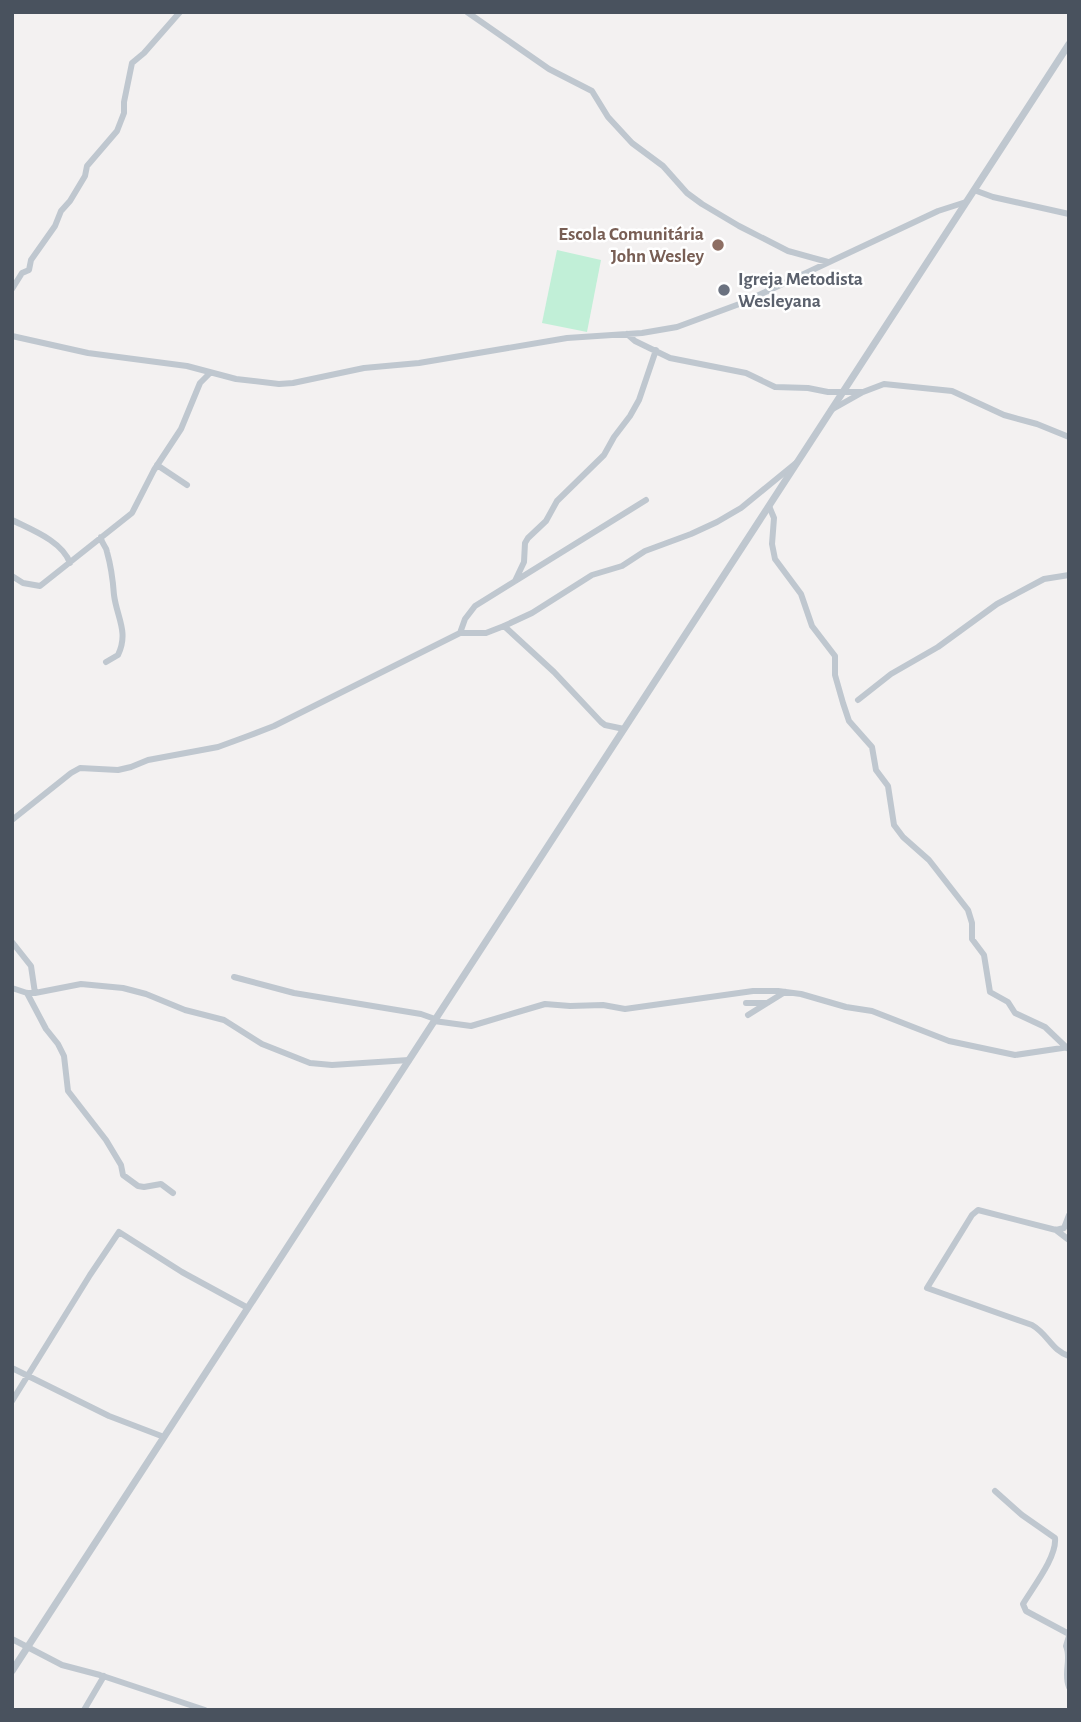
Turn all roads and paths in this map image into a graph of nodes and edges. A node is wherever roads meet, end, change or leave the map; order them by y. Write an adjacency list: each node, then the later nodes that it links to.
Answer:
1 (180, 12): 8 (street)
2 (467, 12): 7 (street)
3 (1069, 44): 4 (street)
4 (974, 190): 5 (street); 6 (street)
5 (966, 202): 7 (street); 13 (street)
6 (1069, 214)
7 (828, 262): 9 (street)
8 (12, 289)
9 (627, 334): 11 (street); 12 (street)
10 (12, 336): 12 (street)
11 (656, 350): 14 (street); 31 (street)
12 (210, 373): 20 (street)
13 (843, 391): 14 (street); 15 (street); 16 (street)
14 (832, 392): 16 (street)
15 (863, 392): 17 (street); 18 (street)
16 (836, 402): 17 (street)
17 (830, 411): 19 (street)
18 (1069, 436)
19 (797, 462): 23 (street); 32 (street)
20 (157, 465): 21 (street); 25 (street)
21 (187, 485)
22 (646, 500): 31 (street)
23 (769, 506): 36 (street); 47 (street)
24 (12, 520): 26 (street)
25 (101, 537): 27 (street); 34 (street)
26 (65, 553): 27 (street); 28 (street)
27 (78, 555): 28 (street)
28 (70, 563): 30 (street)
29 (1069, 575): 35 (street)
30 (12, 576)
31 (515, 581): 33 (street)
32 (504, 626): 33 (street); 36 (street)
33 (460, 633): 37 (street)
34 (106, 662)
35 (858, 699)
36 (624, 729): 46 (street)
37 (12, 820)
38 (12, 942): 42 (street)
39 (234, 977): 46 (street)
40 (12, 988): 42 (street)
41 (785, 992): 44 (street); 46 (street); 47 (street)
42 (31, 993): 48 (street); 49 (street)
43 (746, 1003): 44 (street)
44 (767, 1003): 45 (street)
45 (748, 1015)
46 (435, 1020): 48 (street)
47 (1068, 1048)
48 (409, 1060): 53 (street)
49 (173, 1192)
50 (1069, 1215): 51 (street)
51 (1056, 1230): 52 (street); 54 (street)
52 (1069, 1240)
53 (248, 1308): 56 (street); 58 (street)
54 (1069, 1356)
55 (12, 1368): 56 (street)
56 (28, 1377): 57 (street); 58 (street)
57 (12, 1401)
58 (164, 1437): 62 (street)
59 (995, 1491): 60 (street)
60 (1069, 1635): 65 (street)
61 (12, 1639): 62 (street)
62 (27, 1648): 63 (street); 64 (street)
63 (12, 1671)
64 (104, 1676): 66 (street); 67 (street)
65 (1069, 1687)
66 (84, 1710)
67 (205, 1710)

